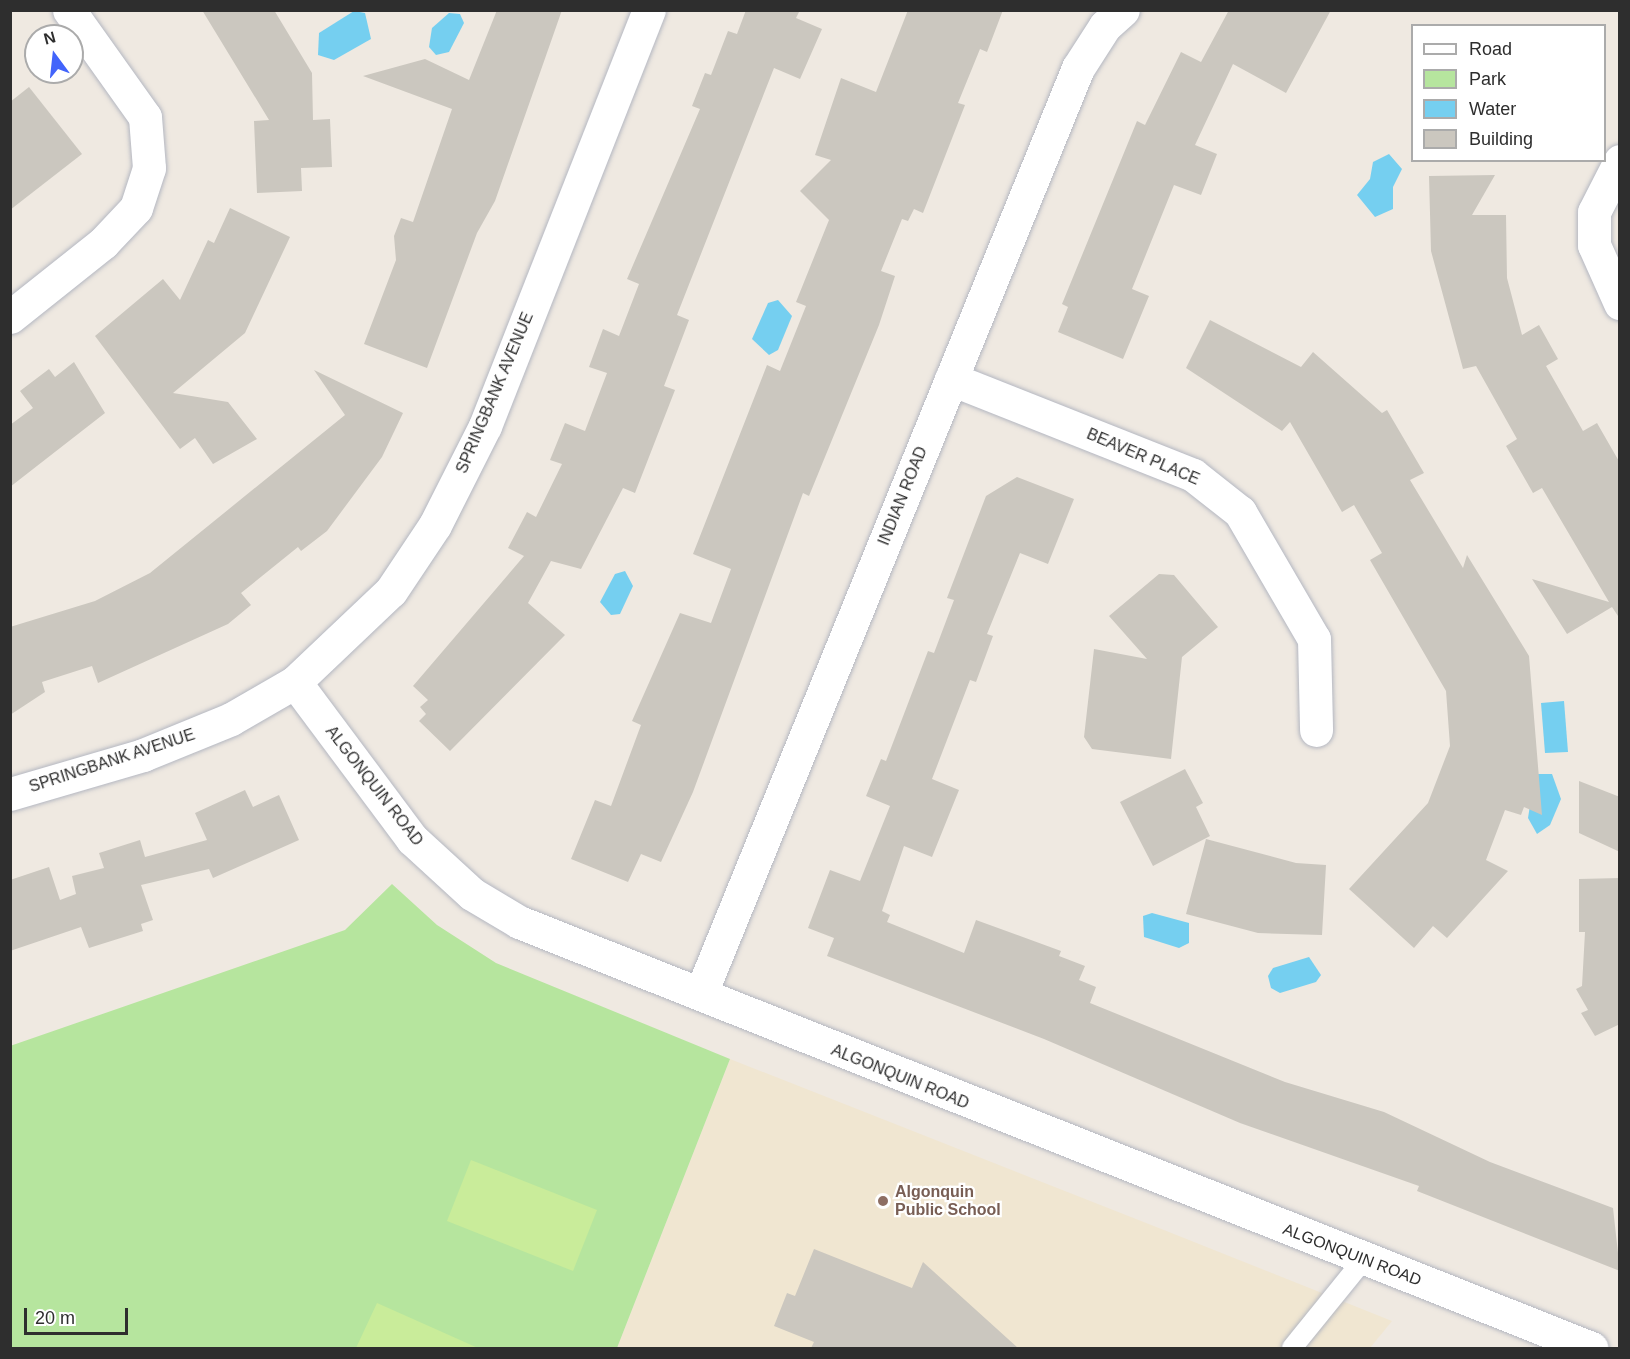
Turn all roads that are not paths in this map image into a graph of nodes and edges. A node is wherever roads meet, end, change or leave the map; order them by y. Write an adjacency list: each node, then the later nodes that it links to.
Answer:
1 (69, 10): 6 (street)
2 (649, 10): 8 (street, SPRINGBANK AVENUE)
3 (1123, 10): 7 (street, INDIAN ROAD)
4 (1620, 161): 5 (street)
5 (1620, 303)
6 (10, 317)
7 (951, 379): 9 (street, BEAVER PLACE); 11 (street, INDIAN ROAD)
8 (295, 682): 10 (street, SPRINGBANK AVENUE); 11 (street, ALGONQUIN ROAD)
9 (1316, 730)
10 (10, 794)
11 (701, 993): 12 (street, ALGONQUIN ROAD)
12 (1364, 1259): 13 (lane); 14 (street, ALGONQUIN ROAD)
13 (1292, 1348)
14 (1591, 1348)

